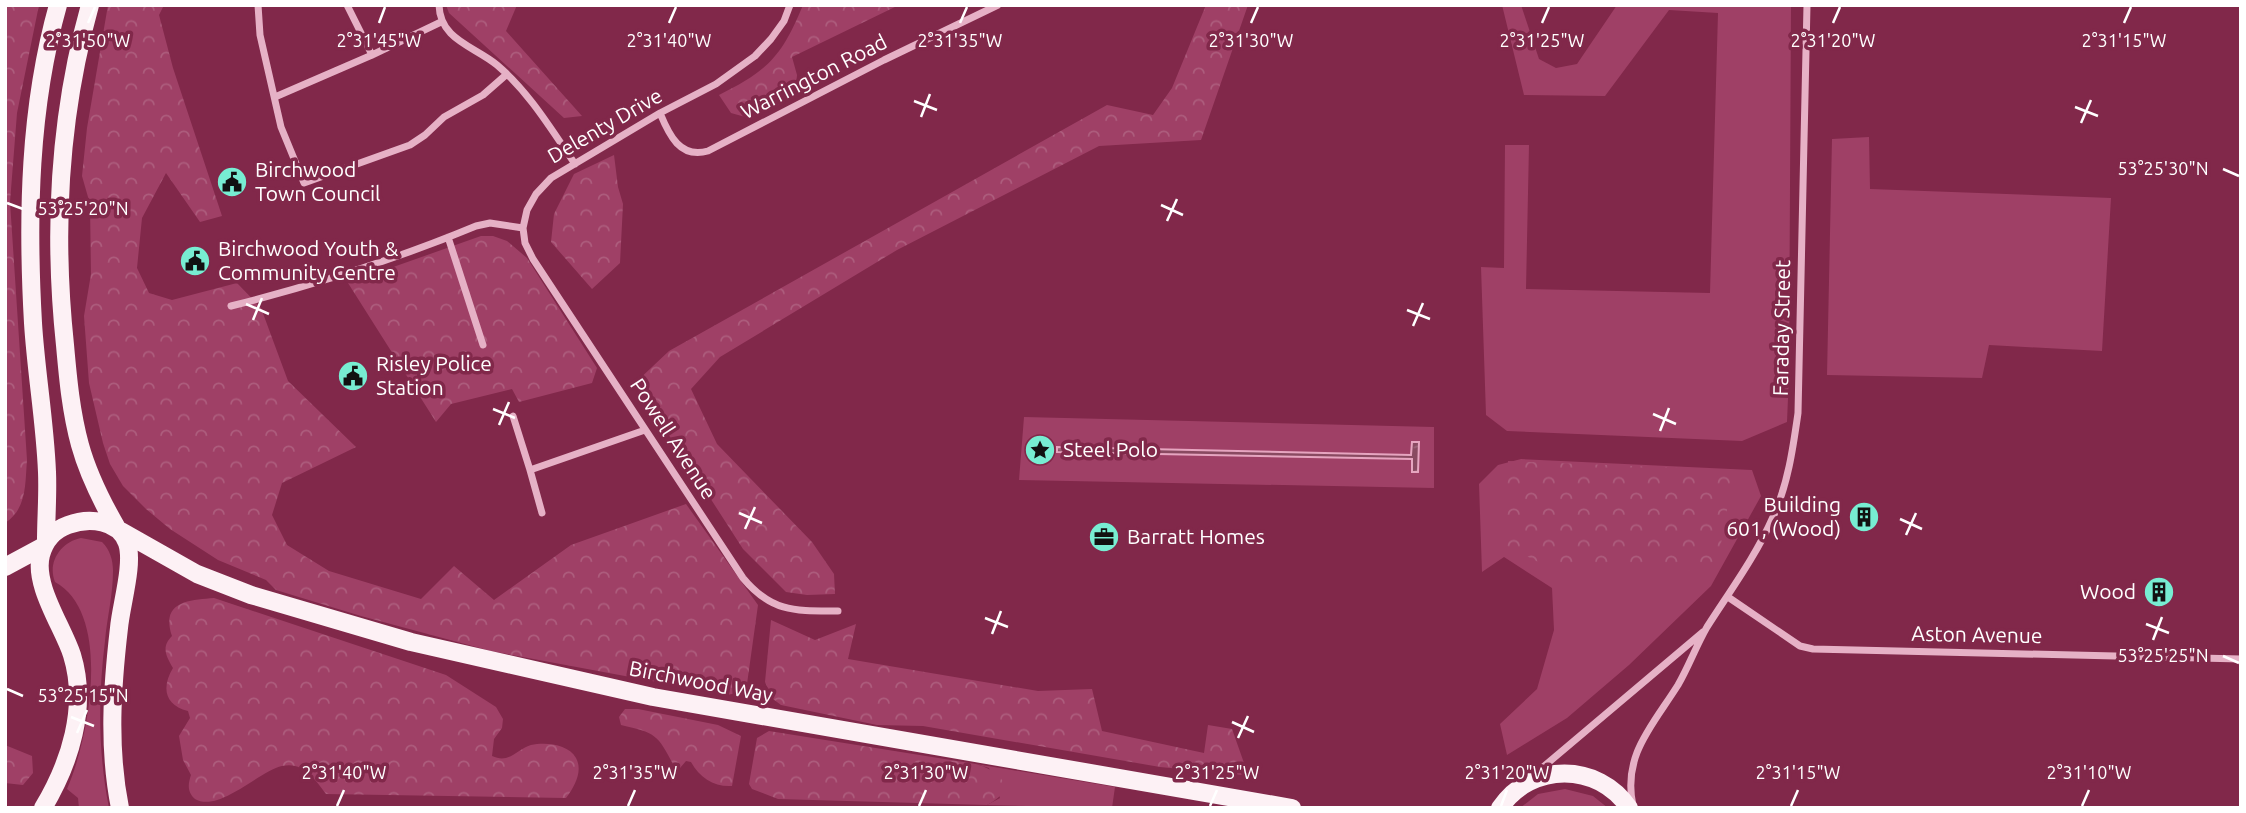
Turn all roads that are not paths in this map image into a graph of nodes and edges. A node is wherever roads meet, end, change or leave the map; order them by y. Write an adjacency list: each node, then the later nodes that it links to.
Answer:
1 (58, 5): 24 (main road)
2 (90, 5): 23 (main road)
3 (258, 5): 12 (street)
4 (348, 5): 10 (street)
5 (439, 5): 9 (street)
6 (790, 5): 13 (street, Delenty Drive)
7 (998, 5): 13 (street, Warrington Road)
8 (1807, 5): 26 (street, Faraday Street)
9 (441, 22): 10 (street); 11 (street)
10 (372, 55): 12 (street)
11 (507, 74): 12 (street); 14 (street)
12 (275, 97)
13 (660, 114): 14 (street, Delenty Drive)
14 (575, 164): 15 (street, Delenty Drive)
15 (523, 228): 16 (street); 20 (street, Powell Avenue)
16 (448, 237): 17 (street); 18 (street)
17 (231, 306)
18 (483, 345)
19 (513, 416): 21 (street)
20 (645, 430): 21 (street); 27 (street, Powell Avenue)
21 (530, 470): 22 (street)
22 (542, 513)
23 (119, 530): 24 (main road); 32 (main road); 33 (main road, Birchwood Way)
24 (45, 543): 25 (main road); 31 (main road)
25 (5, 567)
26 (1728, 597): 28 (street, Faraday Street); 29 (street, Aston Avenue)
27 (838, 611)
28 (1706, 629): 30 (street, Faraday Street); 35 (street, Faraday Street)
29 (2241, 659)
30 (1508, 798): 34 (main road); 35 (main road)
31 (43, 808)
32 (120, 808)
33 (1292, 808)
34 (1483, 808)
35 (1631, 808)

